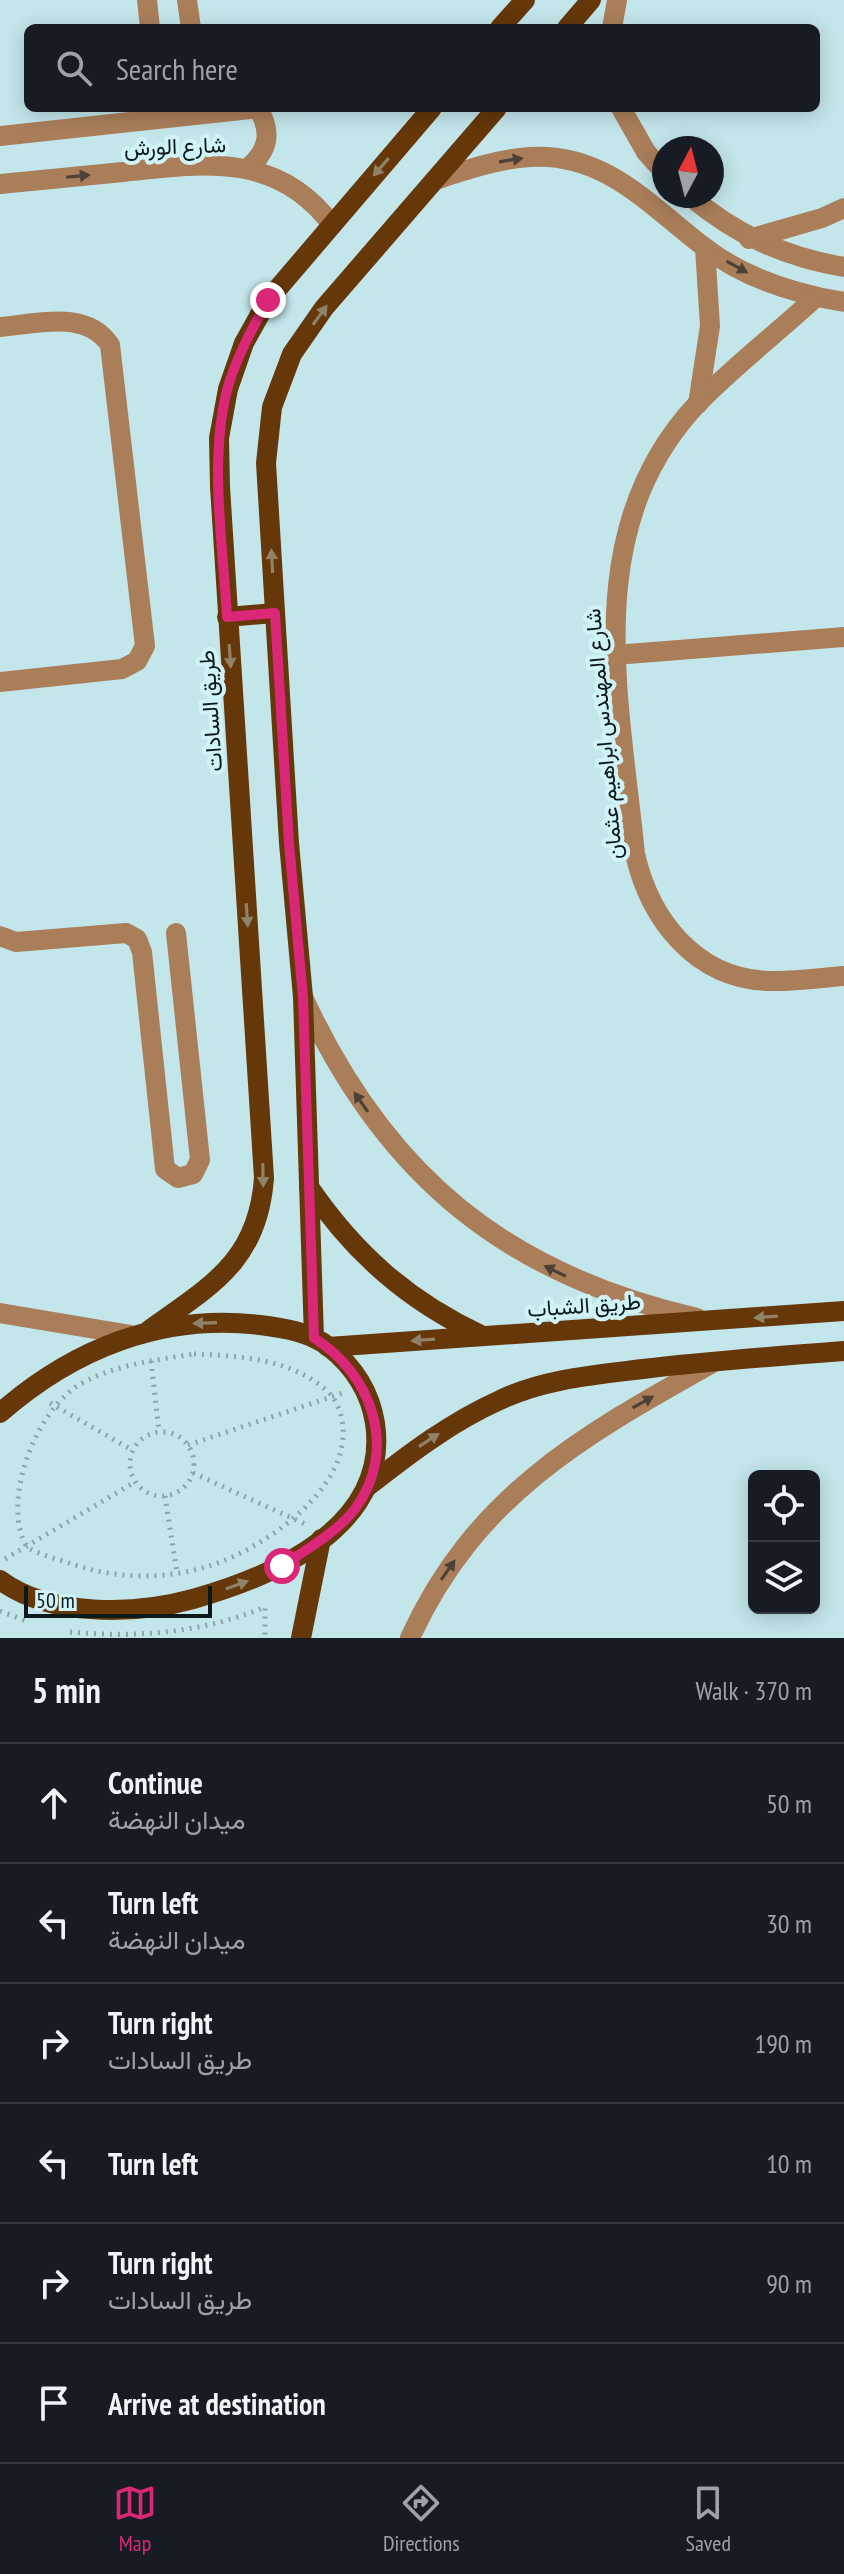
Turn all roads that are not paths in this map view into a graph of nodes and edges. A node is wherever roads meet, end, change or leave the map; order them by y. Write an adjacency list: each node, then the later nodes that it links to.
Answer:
1 (147, 0): 6 (street)
2 (187, 0): 7 (street)
3 (525, 0): 8 (main road)
4 (591, 0): 9 (main road)
5 (617, 0): 10 (street)
6 (150, 24)
7 (190, 24)
8 (504, 24)
9 (570, 24)
10 (613, 24)
11 (181, 112): 16 (street, شارع الورش)
12 (261, 112): 19 (street)
13 (429, 112): 24 (main road, طريق السادات, one-way to 24)
14 (494, 112): 20 (main road)
15 (623, 112): 18 (street)
16 (161, 113): 17 (street, شارع الورش)
17 (0, 136)
18 (652, 159)
19 (248, 168): 21 (street, شارع الورش, one-way to 19); 24 (street, شارع الورش)
20 (435, 180): 26 (street, one-way to 26); 32 (main road, one-way to 20)
21 (0, 184)
22 (706, 208): 25 (street)
23 (844, 208): 25 (street)
24 (332, 225): 33 (main road, طريق السادات)
25 (749, 239): 27 (street)
26 (705, 248): 28 (street, one-way to 28); 31 (street, شارع المهندس ابراهيم عثمان)
27 (844, 267)
28 (815, 298): 29 (street); 31 (street, شارع المهندس ابراهيم عثمان)
29 (844, 302)
30 (0, 327): 36 (street)
31 (698, 404): 35 (street, شارع المهندس ابراهيم عثمان)
32 (275, 613): 33 (main road); 40 (main road)
33 (227, 617): 45 (main road, طريق السادات, one-way to 45)
34 (844, 637): 35 (street)
35 (615, 655): 39 (street, شارع المهندس ابراهيم عثمان)
36 (0, 682)
37 (176, 933): 38 (street)
38 (0, 936)
39 (844, 976)
40 (303, 997): 41 (main road); 44 (street, one-way to 40)
41 (309, 1187): 46 (main road); 47 (main road)
42 (844, 1311): 44 (main road, طريق الشباب, one-way to 44)
43 (0, 1313): 45 (street)
44 (708, 1321): 46 (main road, طريق الشباب)
45 (140, 1333): 47 (main road, one-way to 45); 50 (main road)
46 (485, 1336): 47 (main road, طريق الشباب, one-way to 47)
47 (321, 1342): 51 (main road)
48 (844, 1351): 49 (main road)
49 (716, 1361): 51 (main road, one-way to 49); 55 (street, one-way to 49)
50 (0, 1413)
51 (367, 1487): 52 (main road)
52 (324, 1537): 53 (main road, one-way to 52); 54 (main road)
53 (0, 1580)
54 (301, 1638)
55 (410, 1638)

